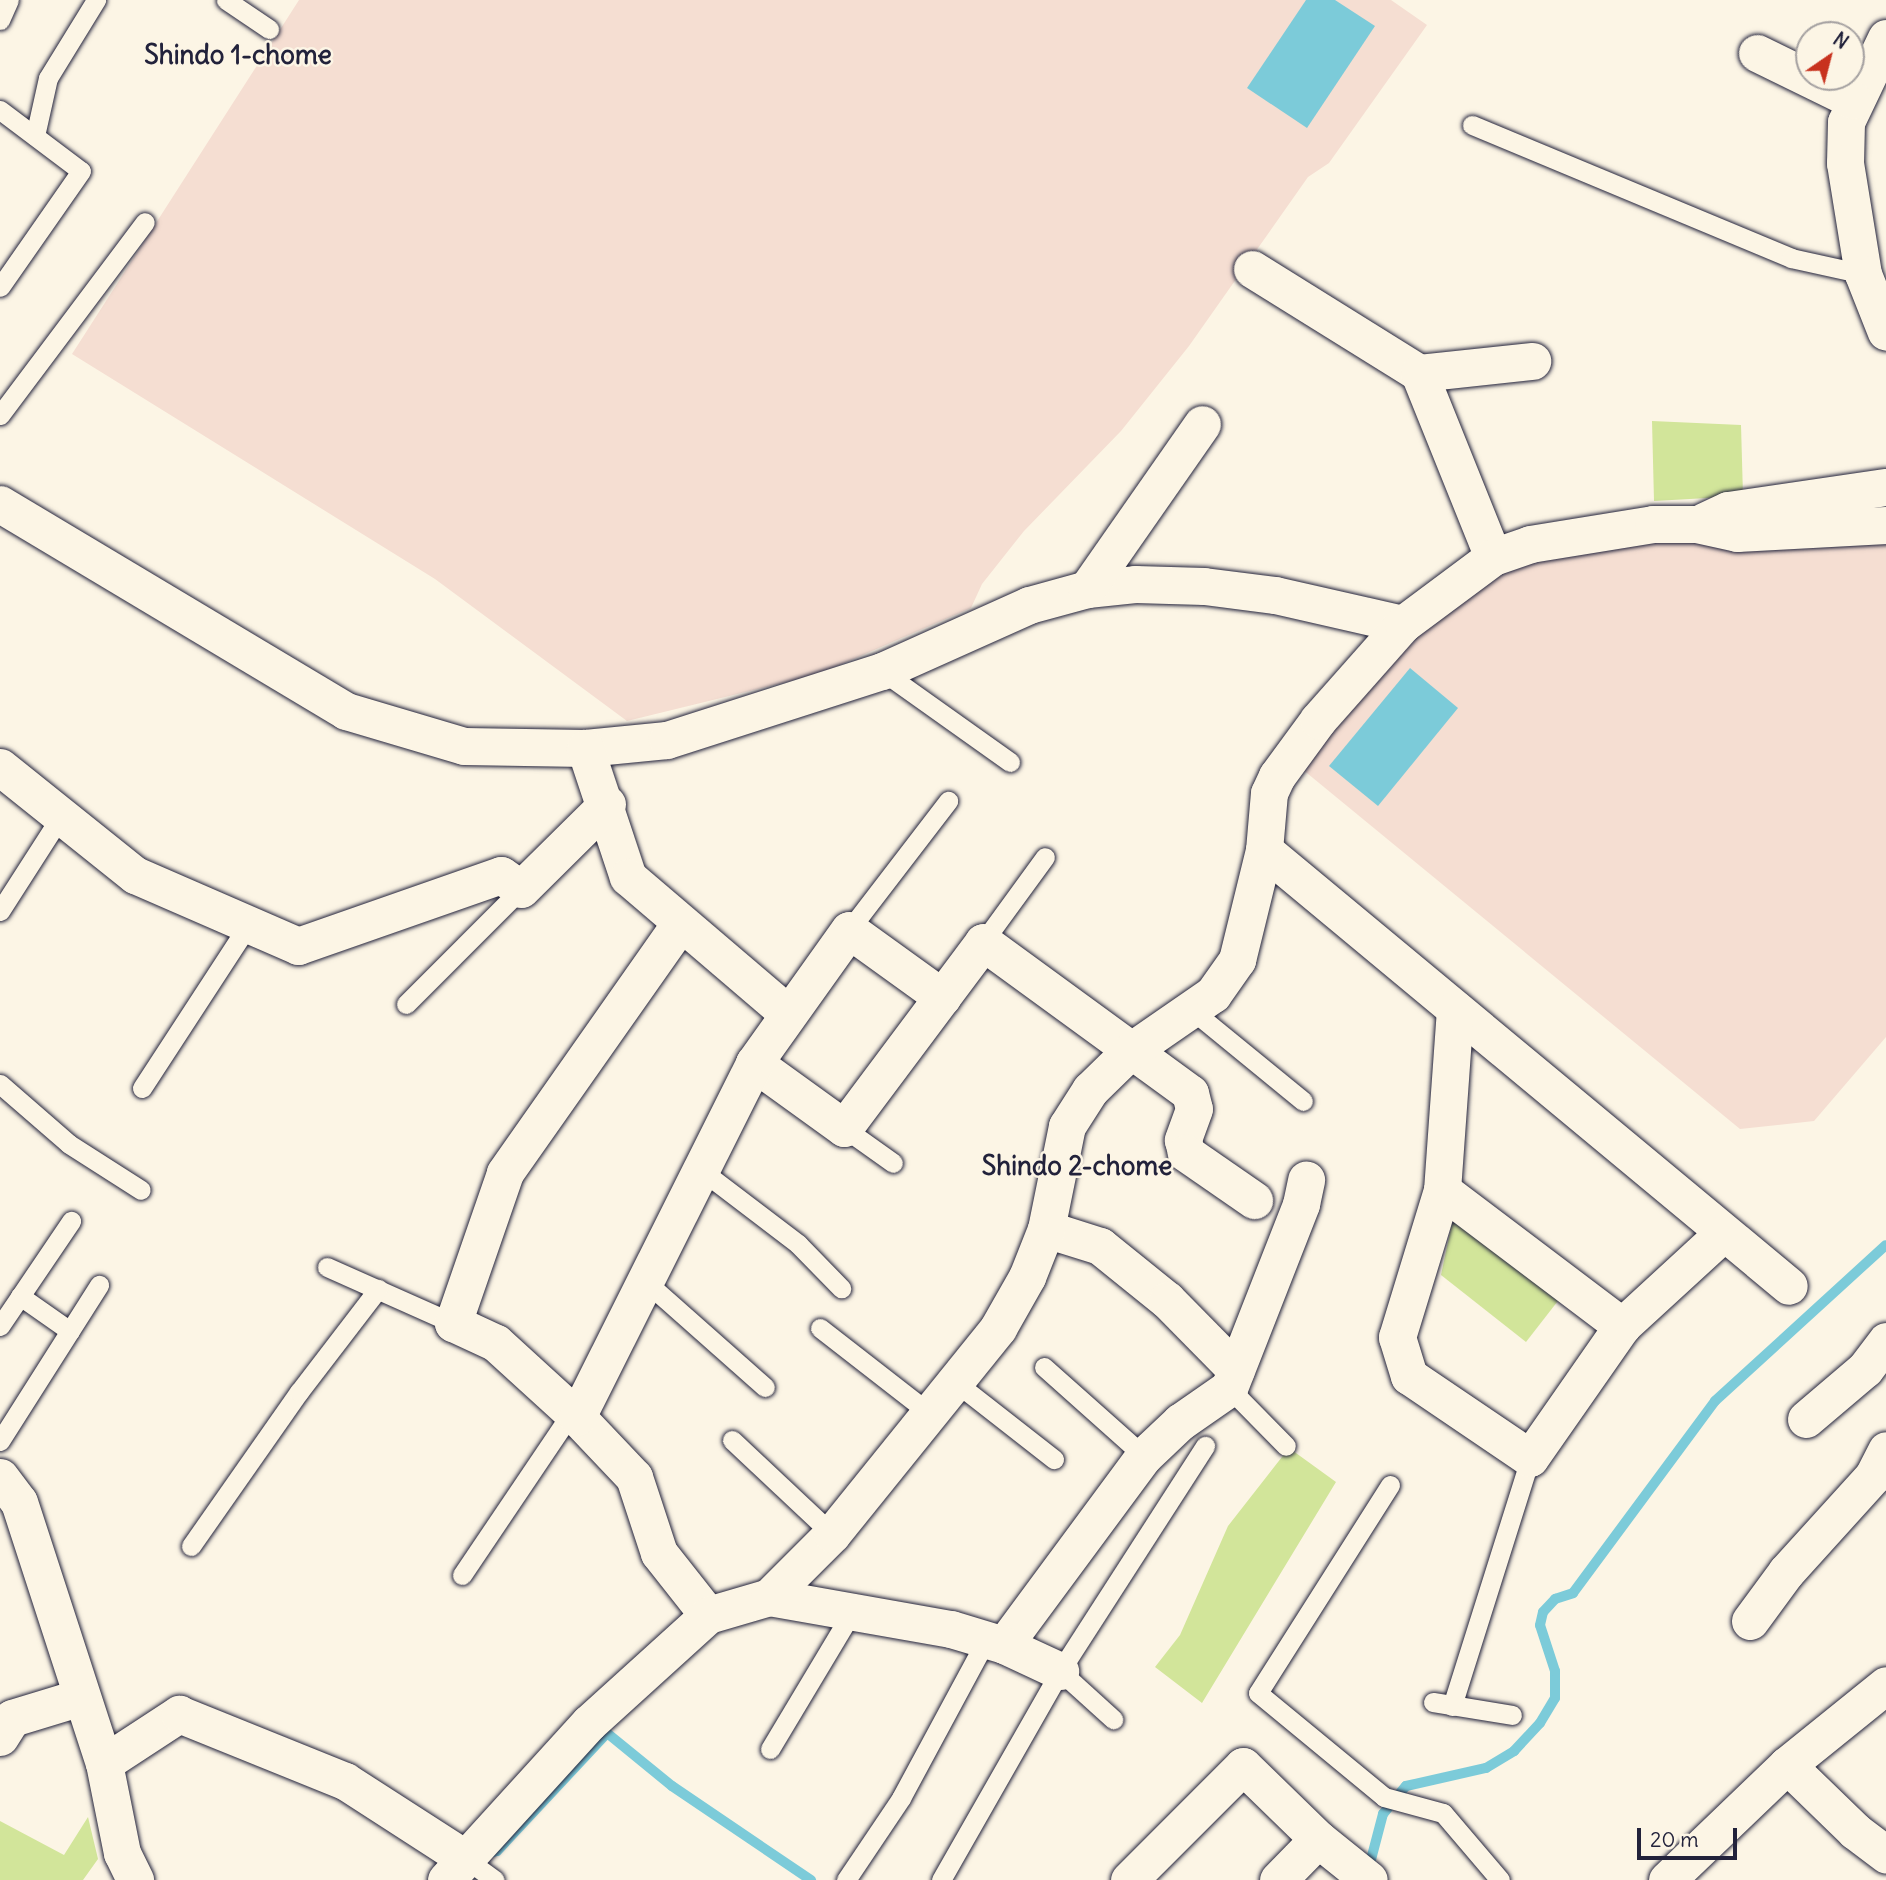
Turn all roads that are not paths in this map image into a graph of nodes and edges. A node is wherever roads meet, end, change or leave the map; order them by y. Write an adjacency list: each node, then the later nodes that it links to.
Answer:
1 (9, 0): 4 (lane)
2 (96, 0): 11 (lane)
3 (226, 0): 5 (lane)
4 (0, 20)
5 (269, 29)
6 (1886, 38): 8 (street)
7 (1757, 54): 8 (street)
8 (1869, 83): 14 (street)
9 (0, 110): 11 (lane)
10 (1472, 125): 14 (lane)
11 (35, 136): 15 (lane)
12 (145, 222): 19 (lane)
13 (1252, 269): 18 (street)
14 (1863, 274): 16 (street)
15 (0, 287)
16 (1886, 332)
17 (1532, 361): 18 (street)
18 (1419, 373): 25 (street)
19 (0, 415)
20 (1202, 424): 26 (street)
21 (1886, 487): 23 (street)
22 (0, 504): 29 (street)
23 (1696, 524): 24 (street); 25 (street)
24 (1886, 525)
25 (1493, 557): 27 (street)
26 (1087, 589): 27 (street); 28 (street)
27 (1403, 624): 35 (street)
28 (882, 671): 29 (street); 30 (lane)
29 (585, 748): 33 (street)
30 (1010, 762)
31 (0, 767): 34 (street)
32 (948, 801): 41 (lane)
33 (607, 804): 37 (street); 40 (street)
34 (61, 816): 38 (lane); 39 (street)
35 (1264, 850): 45 (street); 46 (street)
36 (1045, 857): 42 (lane)
37 (521, 889): 39 (street); 44 (lane)
38 (3, 900)
39 (249, 925): 51 (lane)
40 (679, 925): 47 (street); 70 (street)
41 (849, 930): 43 (street); 47 (street)
42 (982, 942): 43 (street); 48 (street)
43 (942, 997): 53 (street)
44 (406, 1004)
45 (1455, 1009): 58 (street); 62 (street)
46 (1193, 1011): 48 (street); 52 (lane)
47 (786, 1012): 49 (street)
48 (1129, 1052): 59 (street); 61 (street)
49 (754, 1063): 53 (street); 55 (street)
50 (0, 1084): 57 (lane)
51 (142, 1088)
52 (1303, 1101)
53 (844, 1128): 54 (lane)
54 (892, 1163)
55 (701, 1170): 64 (street); 67 (lane)
56 (1306, 1180): 77 (street)
57 (141, 1190)
58 (1442, 1190): 72 (street); 89 (street)
59 (1254, 1200)
60 (71, 1221): 69 (lane)
61 (1046, 1229): 77 (street); 78 (street)
62 (1723, 1233): 66 (street); 72 (street)
63 (327, 1266): 68 (lane)
64 (645, 1281): 79 (lane); 81 (street)
65 (99, 1285): 74 (lane)
66 (1789, 1286)
67 (841, 1288)
68 (378, 1289): 70 (lane); 94 (lane)
69 (20, 1296): 71 (lane); 74 (lane)
70 (453, 1323): 81 (street)
71 (0, 1326)
72 (1622, 1326): 89 (street)
73 (820, 1328): 80 (lane)
74 (70, 1331): 84 (lane)
75 (1879, 1362): 82 (street)
76 (1044, 1367): 88 (lane)
77 (1233, 1379): 86 (lane); 88 (street)
78 (954, 1381): 80 (street); 90 (lane)
79 (765, 1387)
80 (928, 1412): 93 (street)
81 (574, 1414): 95 (lane); 98 (street)
82 (1806, 1419)
83 (732, 1440): 93 (lane)
84 (0, 1441)
85 (1205, 1446): 101 (lane)
86 (1286, 1446)
87 (1886, 1450): 99 (street)
88 (1144, 1456): 100 (street)
89 (1530, 1458): 104 (lane)
90 (1054, 1459)
91 (0, 1476): 103 (street)
92 (1390, 1485): 120 (lane)
93 (832, 1534): 96 (street)
94 (191, 1546)
95 (462, 1575)
96 (769, 1598): 97 (street); 98 (street)
97 (852, 1612): 100 (street); 107 (lane)
98 (708, 1615): 112 (street)
99 (1750, 1621)
100 (995, 1642): 101 (street); 116 (lane)
101 (1060, 1671): 105 (lane); 117 (lane)
102 (1886, 1685): 109 (street)
103 (81, 1698): 106 (street); 108 (street)
104 (1512, 1715)
105 (1113, 1719)
106 (0, 1737)
107 (770, 1749)
108 (104, 1763): 112 (street); 115 (street)
109 (1787, 1765): 111 (street); 121 (street)
110 (1318, 1839): 113 (street); 118 (street); 119 (street)
111 (1886, 1854)
112 (458, 1865): 114 (lane)
113 (1362, 1875)
114 (494, 1879)
115 (135, 1880)
116 (846, 1880)
117 (941, 1880)
118 (1129, 1880)
119 (1278, 1880)
120 (1500, 1880)
121 (1667, 1880)

